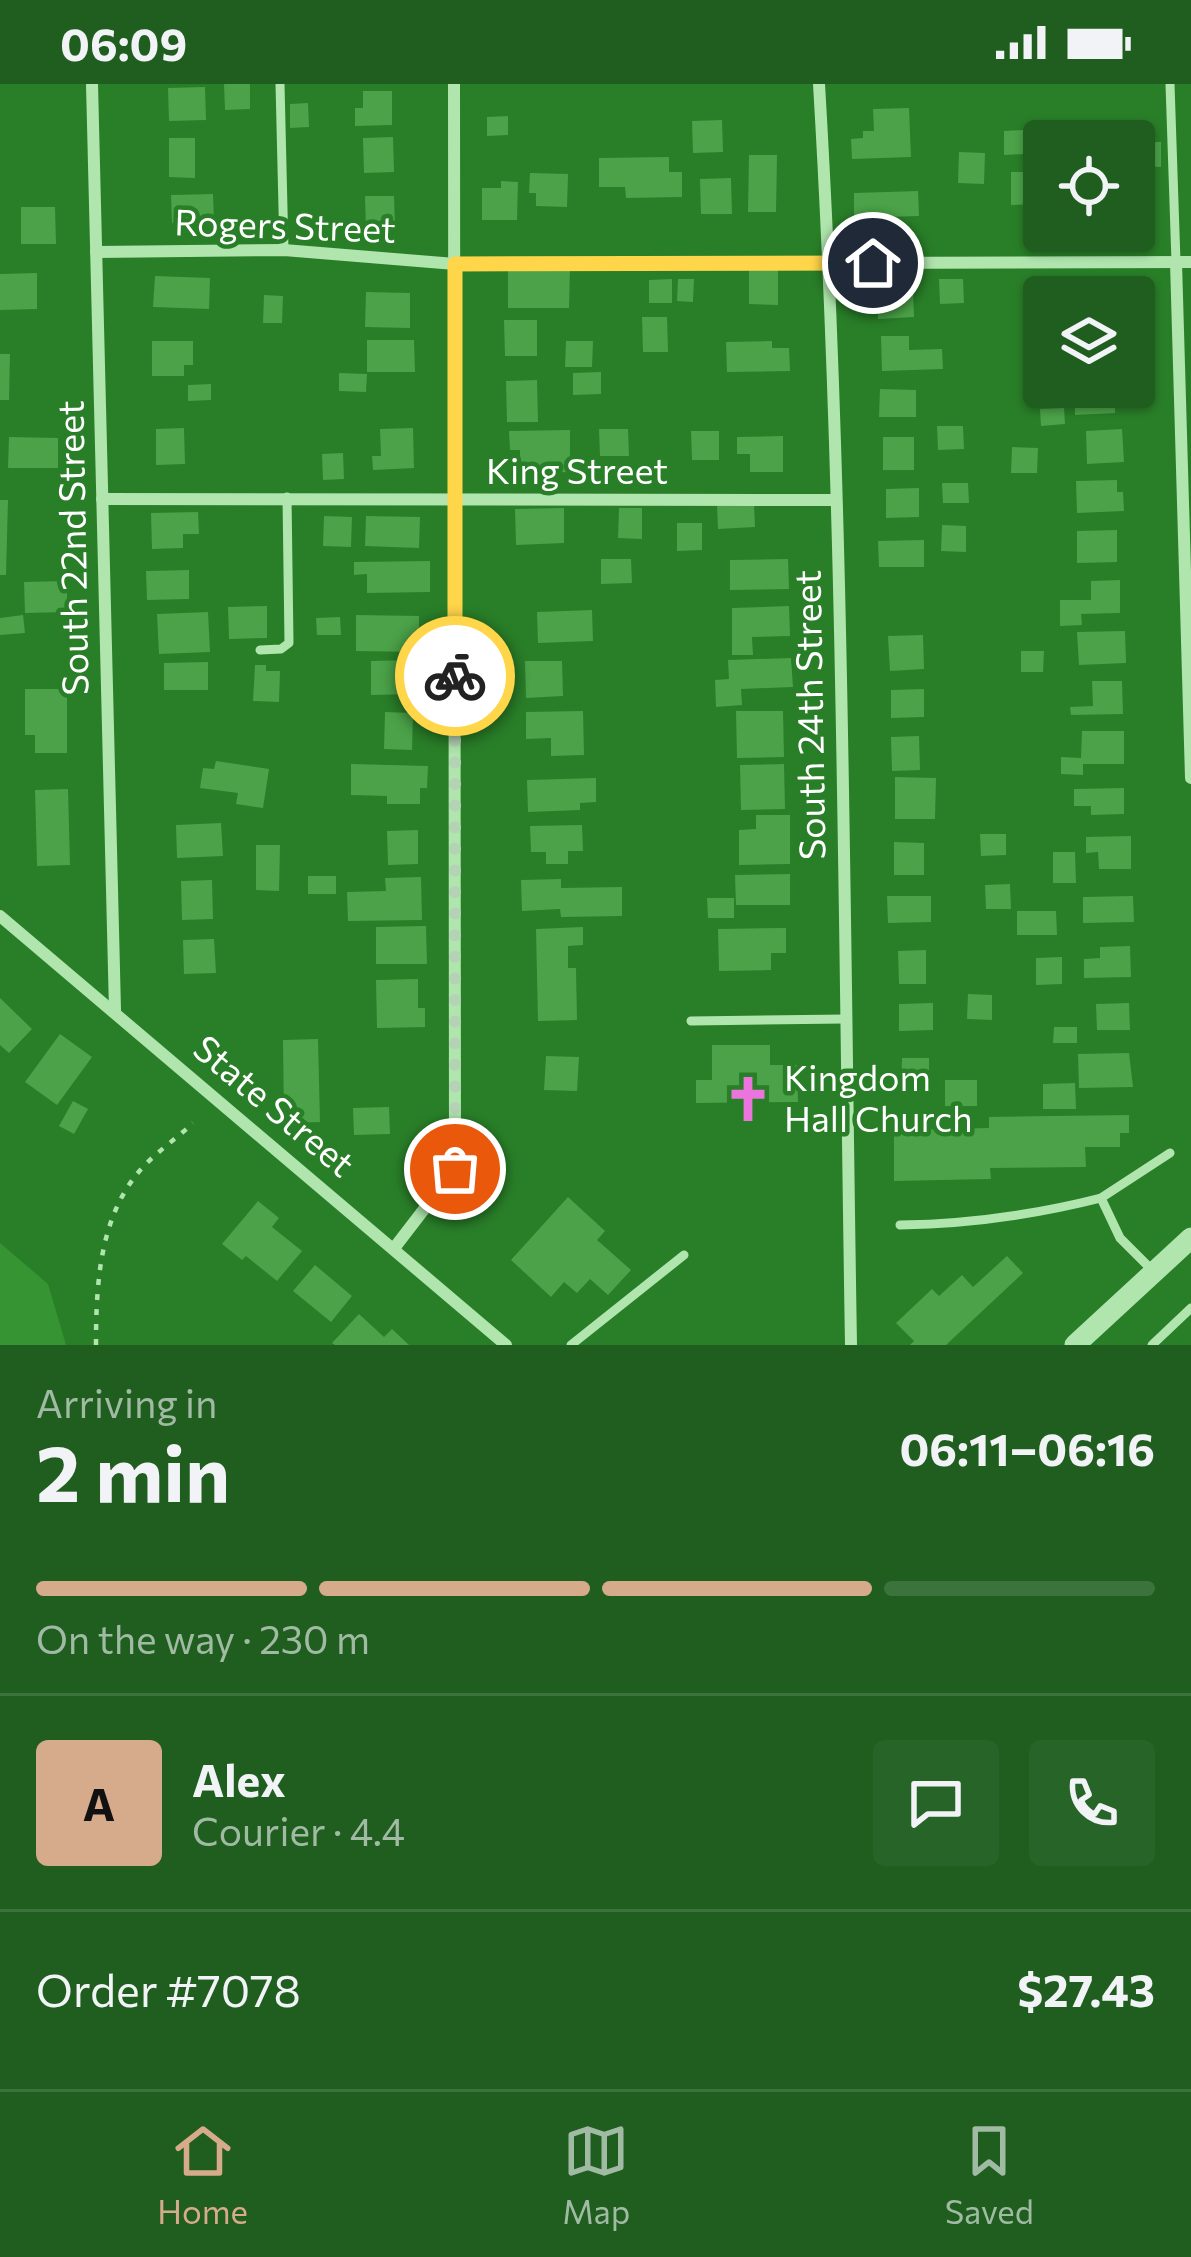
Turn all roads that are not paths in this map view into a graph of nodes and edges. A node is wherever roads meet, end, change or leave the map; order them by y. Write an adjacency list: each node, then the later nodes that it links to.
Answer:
1 (92, 84): 7 (street, South 22nd Street)
2 (280, 84): 6 (lane)
3 (454, 84): 10 (street)
4 (819, 84): 9 (street, South 24th Street)
5 (1170, 84): 8 (lane)
6 (284, 250): 7 (street, Rogers Street); 10 (street, Rogers Street)
7 (96, 252): 12 (street, South 22nd Street)
8 (1184, 262): 9 (street, Rogers Street); 16 (street)
9 (830, 263): 10 (street, Rogers Street); 13 (street, South 24th Street)
10 (455, 264): 14 (street)
11 (287, 497): 12 (street, King Street); 14 (street, King Street); 15 (lane)
12 (102, 499): 18 (street, South 22nd Street)
13 (836, 500): 14 (street, King Street); 19 (street, South 24th Street)
14 (455, 502): 25 (street)
15 (260, 650)
16 (1191, 778)
17 (0, 916): 18 (street, State Street)
18 (115, 1010): 25 (street, State Street)
19 (845, 1019): 20 (lane); 32 (street, South 24th Street)
20 (691, 1022)
21 (1170, 1153): 22 (lane)
22 (1101, 1198): 23 (lane); 27 (lane)
23 (900, 1225)
24 (1191, 1238): 27 (street)
25 (395, 1247): 30 (street, State Street)
26 (684, 1255): 31 (lane)
27 (1154, 1272): 29 (street)
28 (1191, 1307): 33 (lane)
29 (1079, 1344)
30 (506, 1345)
31 (571, 1345)
32 (851, 1345)
33 (1152, 1345)

